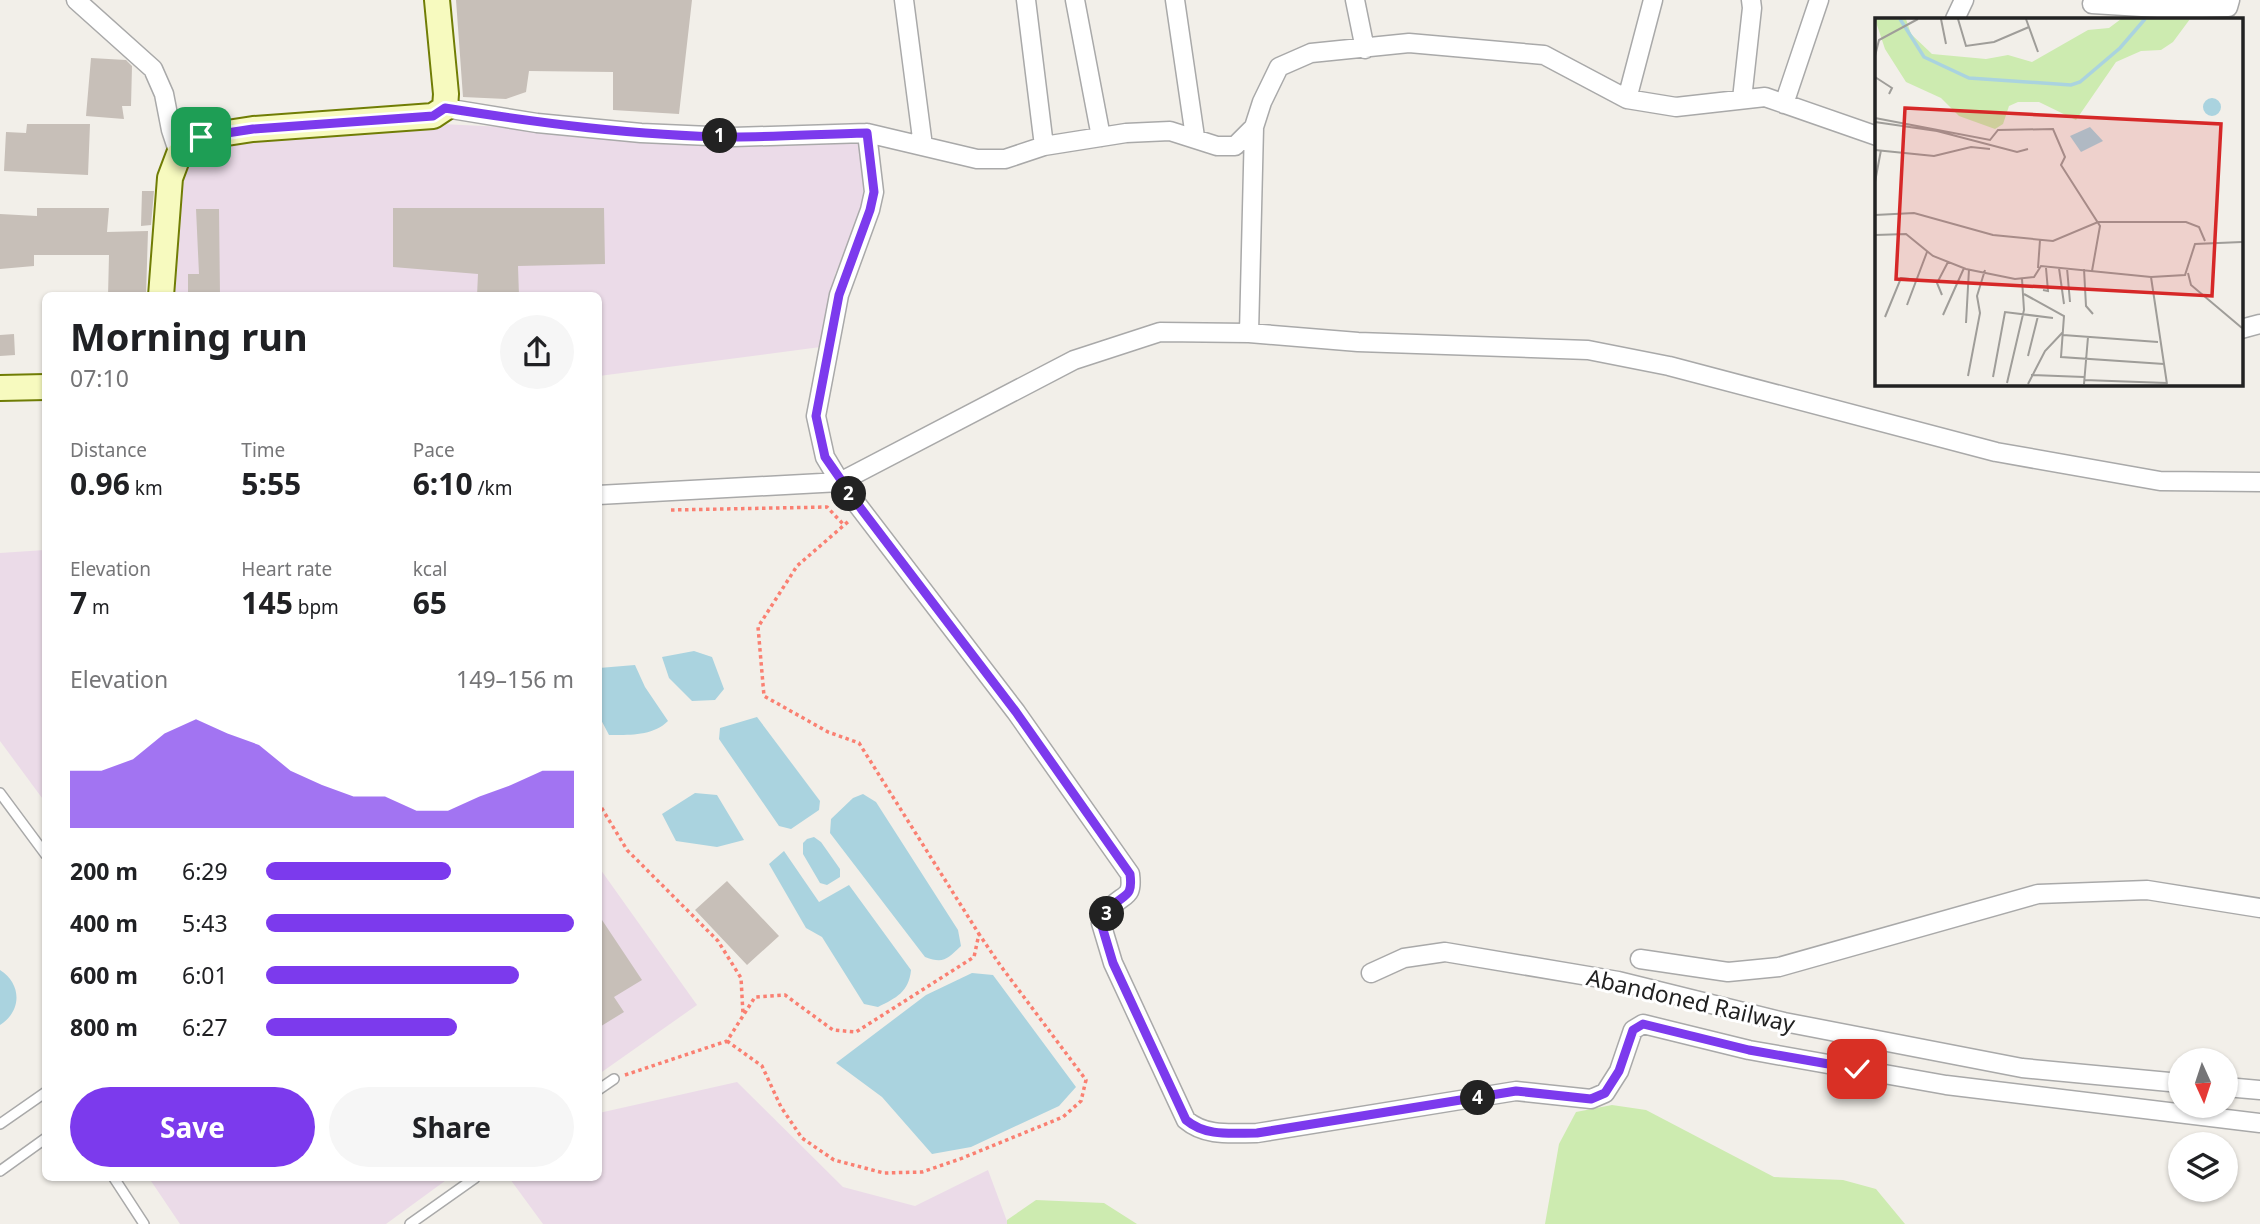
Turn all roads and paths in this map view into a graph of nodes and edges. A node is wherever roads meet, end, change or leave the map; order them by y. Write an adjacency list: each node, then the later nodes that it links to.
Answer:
1 (76, 0): 27 (street)
2 (437, 0): 19 (street)
3 (904, 0): 25 (street)
4 (1026, 0): 26 (street)
5 (1075, 0): 23 (street)
6 (1175, 0): 24 (street)
7 (1355, 0): 15 (street)
8 (1653, 0): 16 (street)
9 (1751, 0): 17 (street)
10 (1819, 0): 18 (street)
11 (1964, 0): 14 (street)
12 (2231, 0): 13 (street)
13 (2091, 8)
14 (1955, 18)
15 (1365, 49): 16 (street); 20 (street)
16 (1627, 99): 17 (street)
17 (1742, 99): 18 (street)
18 (1784, 104): 22 (street)
19 (445, 108): 21 (street); 27 (street)
20 (1254, 127): 24 (street); 31 (street)
21 (867, 133): 25 (street); 34 (street)
22 (1875, 135)
23 (1101, 138): 24 (street); 26 (street)
24 (1195, 138)
25 (923, 146): 26 (street)
26 (1044, 146)
27 (179, 153): 28 (street)
28 (161, 292)
29 (2260, 324): 30 (street)
30 (2242, 328)
31 (1249, 333): 34 (street); 35 (street)
32 (0, 387): 33 (street)
33 (42, 387)
34 (840, 482): 36 (street); 38 (street)
35 (2260, 482)
36 (602, 495)
37 (666, 510): 39 (path)
38 (862, 510): 39 (path); 55 (street)
39 (844, 525): 44 (path)
40 (0, 793): 42 (lane)
41 (602, 809): 47 (path)
42 (42, 850)
43 (2260, 908): 45 (street)
44 (979, 934): 47 (path); 48 (path)
45 (1640, 959)
46 (1371, 973): 50 (street, Abandoned Railway)
47 (743, 1016): 48 (path)
48 (727, 1041): 49 (path)
49 (614, 1079): 51 (lane)
50 (2168, 1082)
51 (602, 1087)
52 (2238, 1088): 53 (street)
53 (2260, 1090)
54 (42, 1095): 56 (lane)
55 (2260, 1123)
56 (0, 1124)
57 (42, 1141): 58 (lane)
58 (0, 1171)
59 (116, 1181): 61 (lane)
60 (471, 1181): 62 (lane)
61 (144, 1224)
62 (410, 1224)

